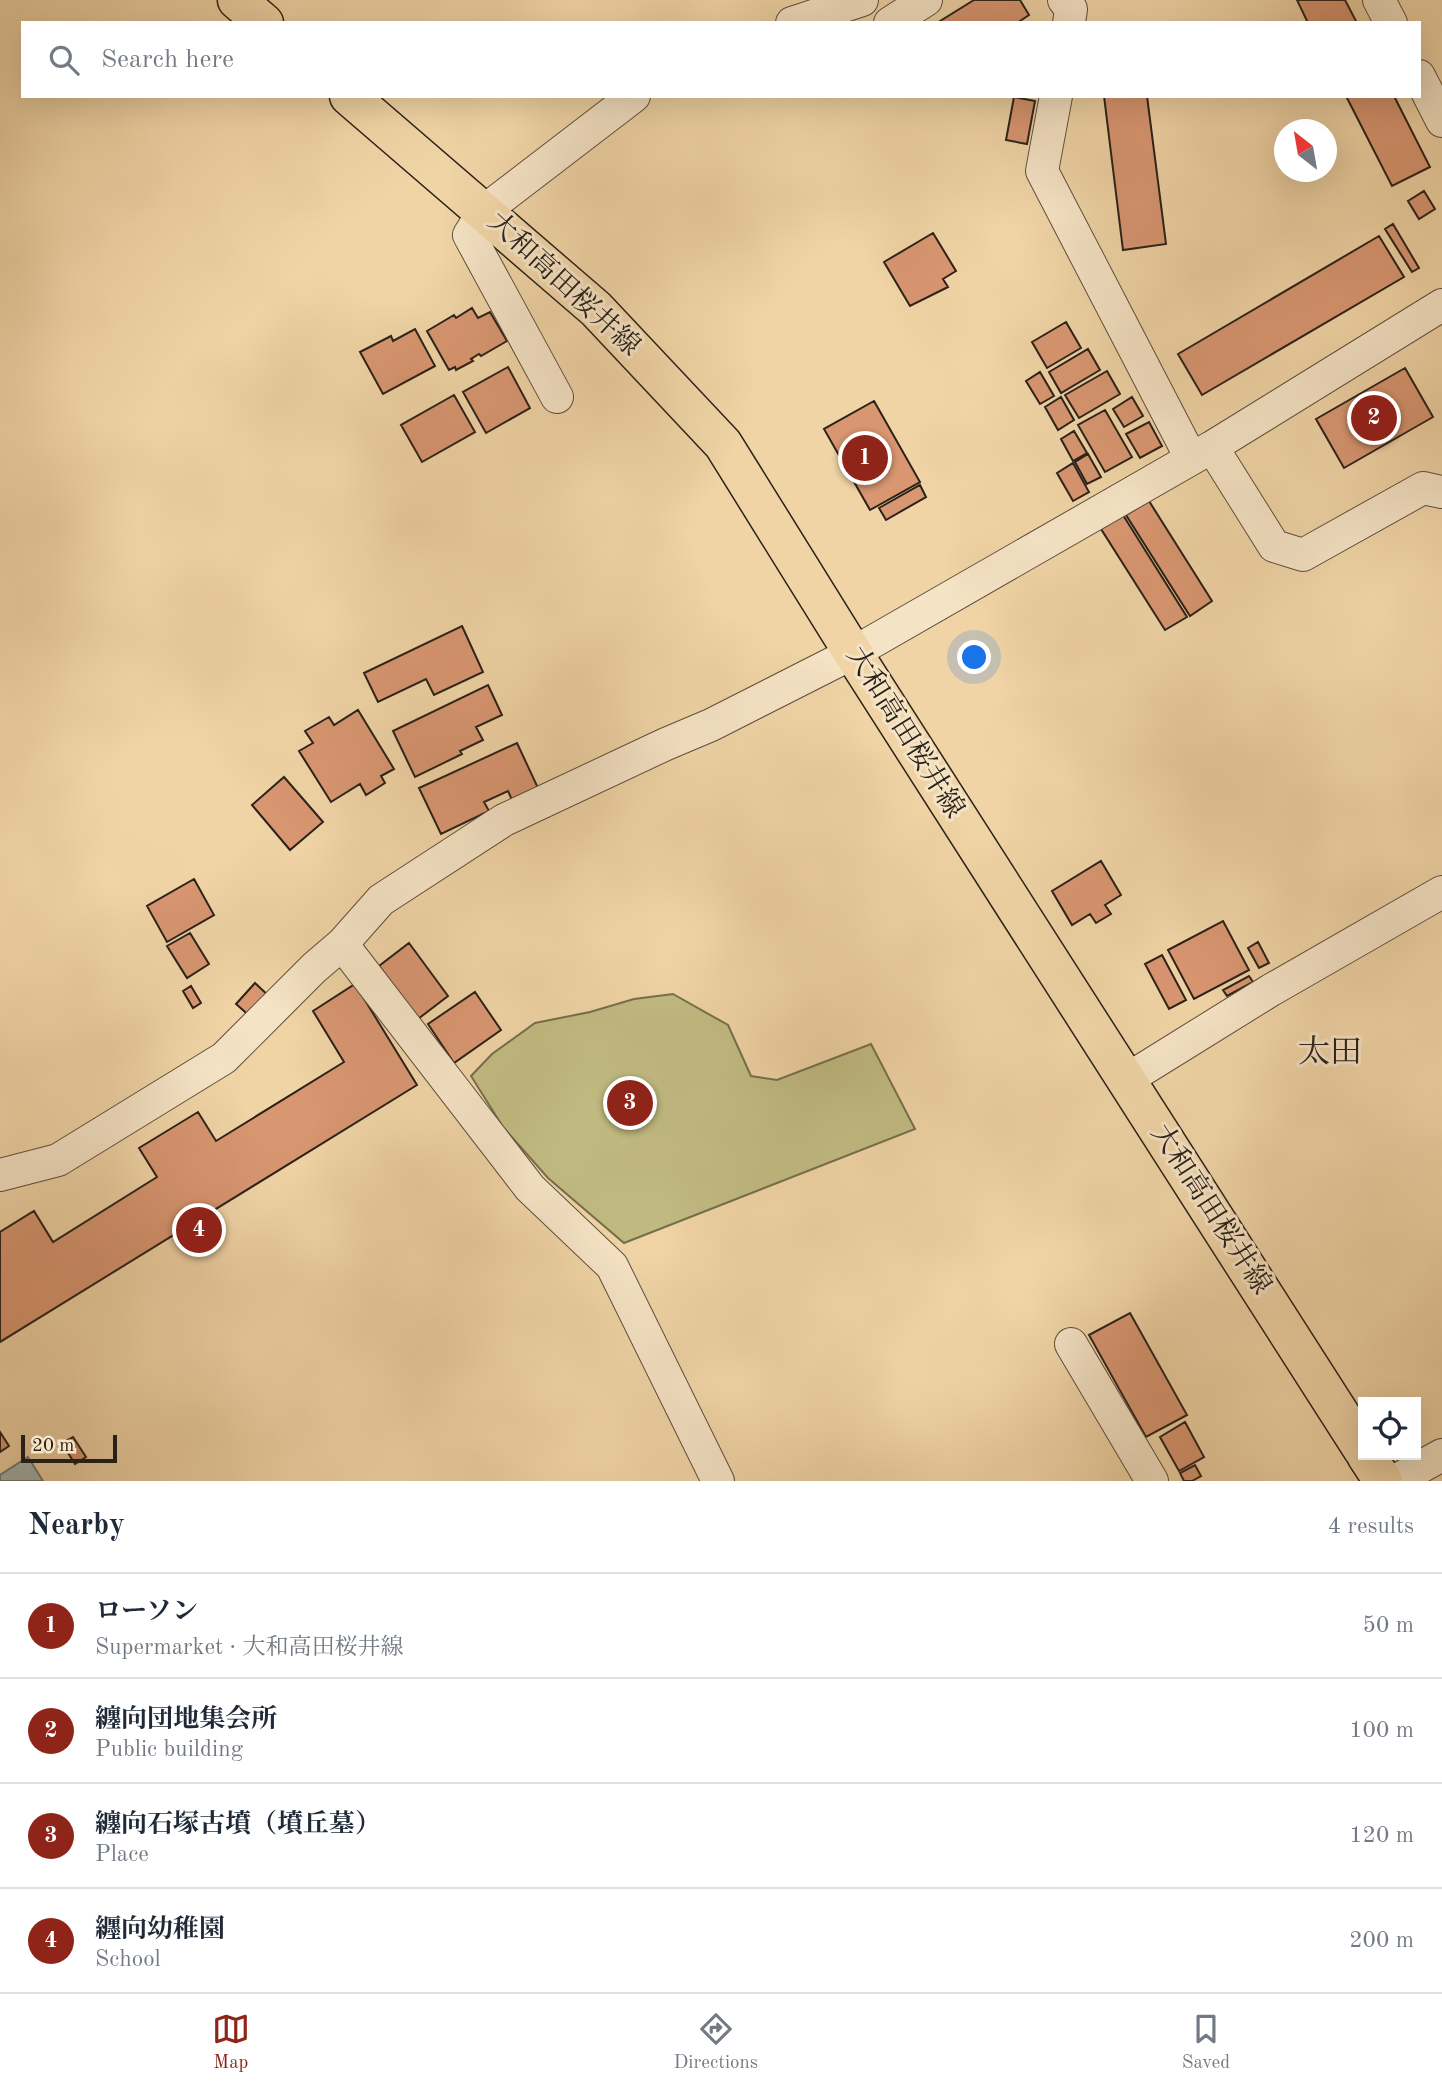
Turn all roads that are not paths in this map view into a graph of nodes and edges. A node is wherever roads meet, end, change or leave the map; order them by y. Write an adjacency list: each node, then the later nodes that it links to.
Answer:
1 (237, 0): 6 (main road)
2 (862, 0): 7 (street)
3 (926, 0): 8 (street)
4 (1064, 0): 9 (street)
5 (1379, 0): 10 (street)
6 (262, 21)
7 (798, 21)
8 (893, 21)
9 (1069, 21)
10 (1390, 21)
11 (1421, 80): 15 (street)
12 (351, 98): 16 (main road, 大和高田桜井線)
13 (631, 98): 16 (street)
14 (1056, 98): 19 (street)
15 (1442, 121)
16 (484, 211): 18 (street); 21 (main road, 大和高田桜井線)
17 (1442, 305): 19 (street)
18 (557, 397)
19 (1202, 453): 20 (street); 21 (street)
20 (1433, 490)
21 (853, 653): 23 (street); 24 (main road, 大和高田桜井線)
22 (1442, 892): 24 (street)
23 (341, 944): 25 (street); 30 (street)
24 (1126, 1080): 27 (main road, 大和高田桜井線)
25 (0, 1175)
26 (1071, 1344): 31 (street)
27 (1358, 1442)
28 (1442, 1455): 33 (street)
29 (1369, 1460): 32 (main road)
30 (718, 1481)
31 (1152, 1481)
32 (1383, 1481)
33 (1395, 1481)

